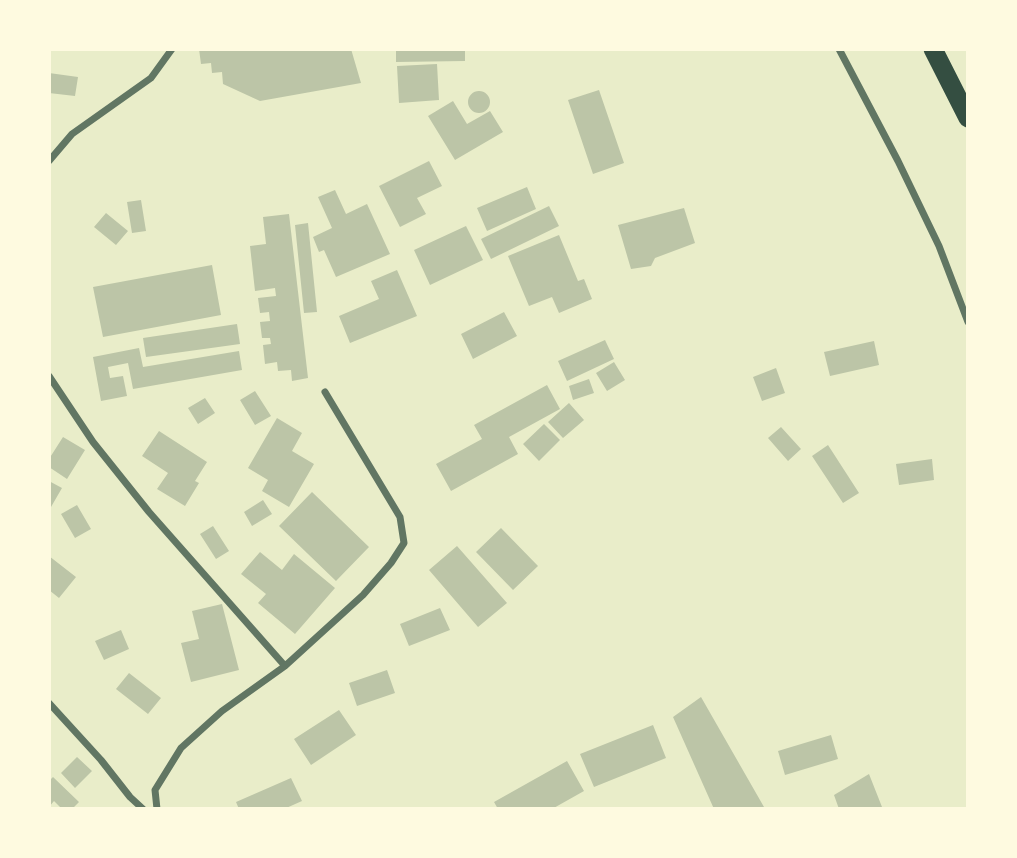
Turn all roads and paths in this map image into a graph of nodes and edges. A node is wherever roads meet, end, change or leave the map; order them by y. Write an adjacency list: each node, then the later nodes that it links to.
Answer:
1 (172, 49): 6 (street)
2 (839, 49): 7 (street)
3 (933, 49): 4 (highway)
4 (963, 95): 5 (highway)
5 (968, 118)
6 (49, 162)
7 (968, 322)
8 (49, 376): 10 (street)
9 (325, 392): 10 (street)
10 (285, 666): 13 (street)
11 (49, 703): 12 (street)
12 (142, 809)
13 (157, 809)

